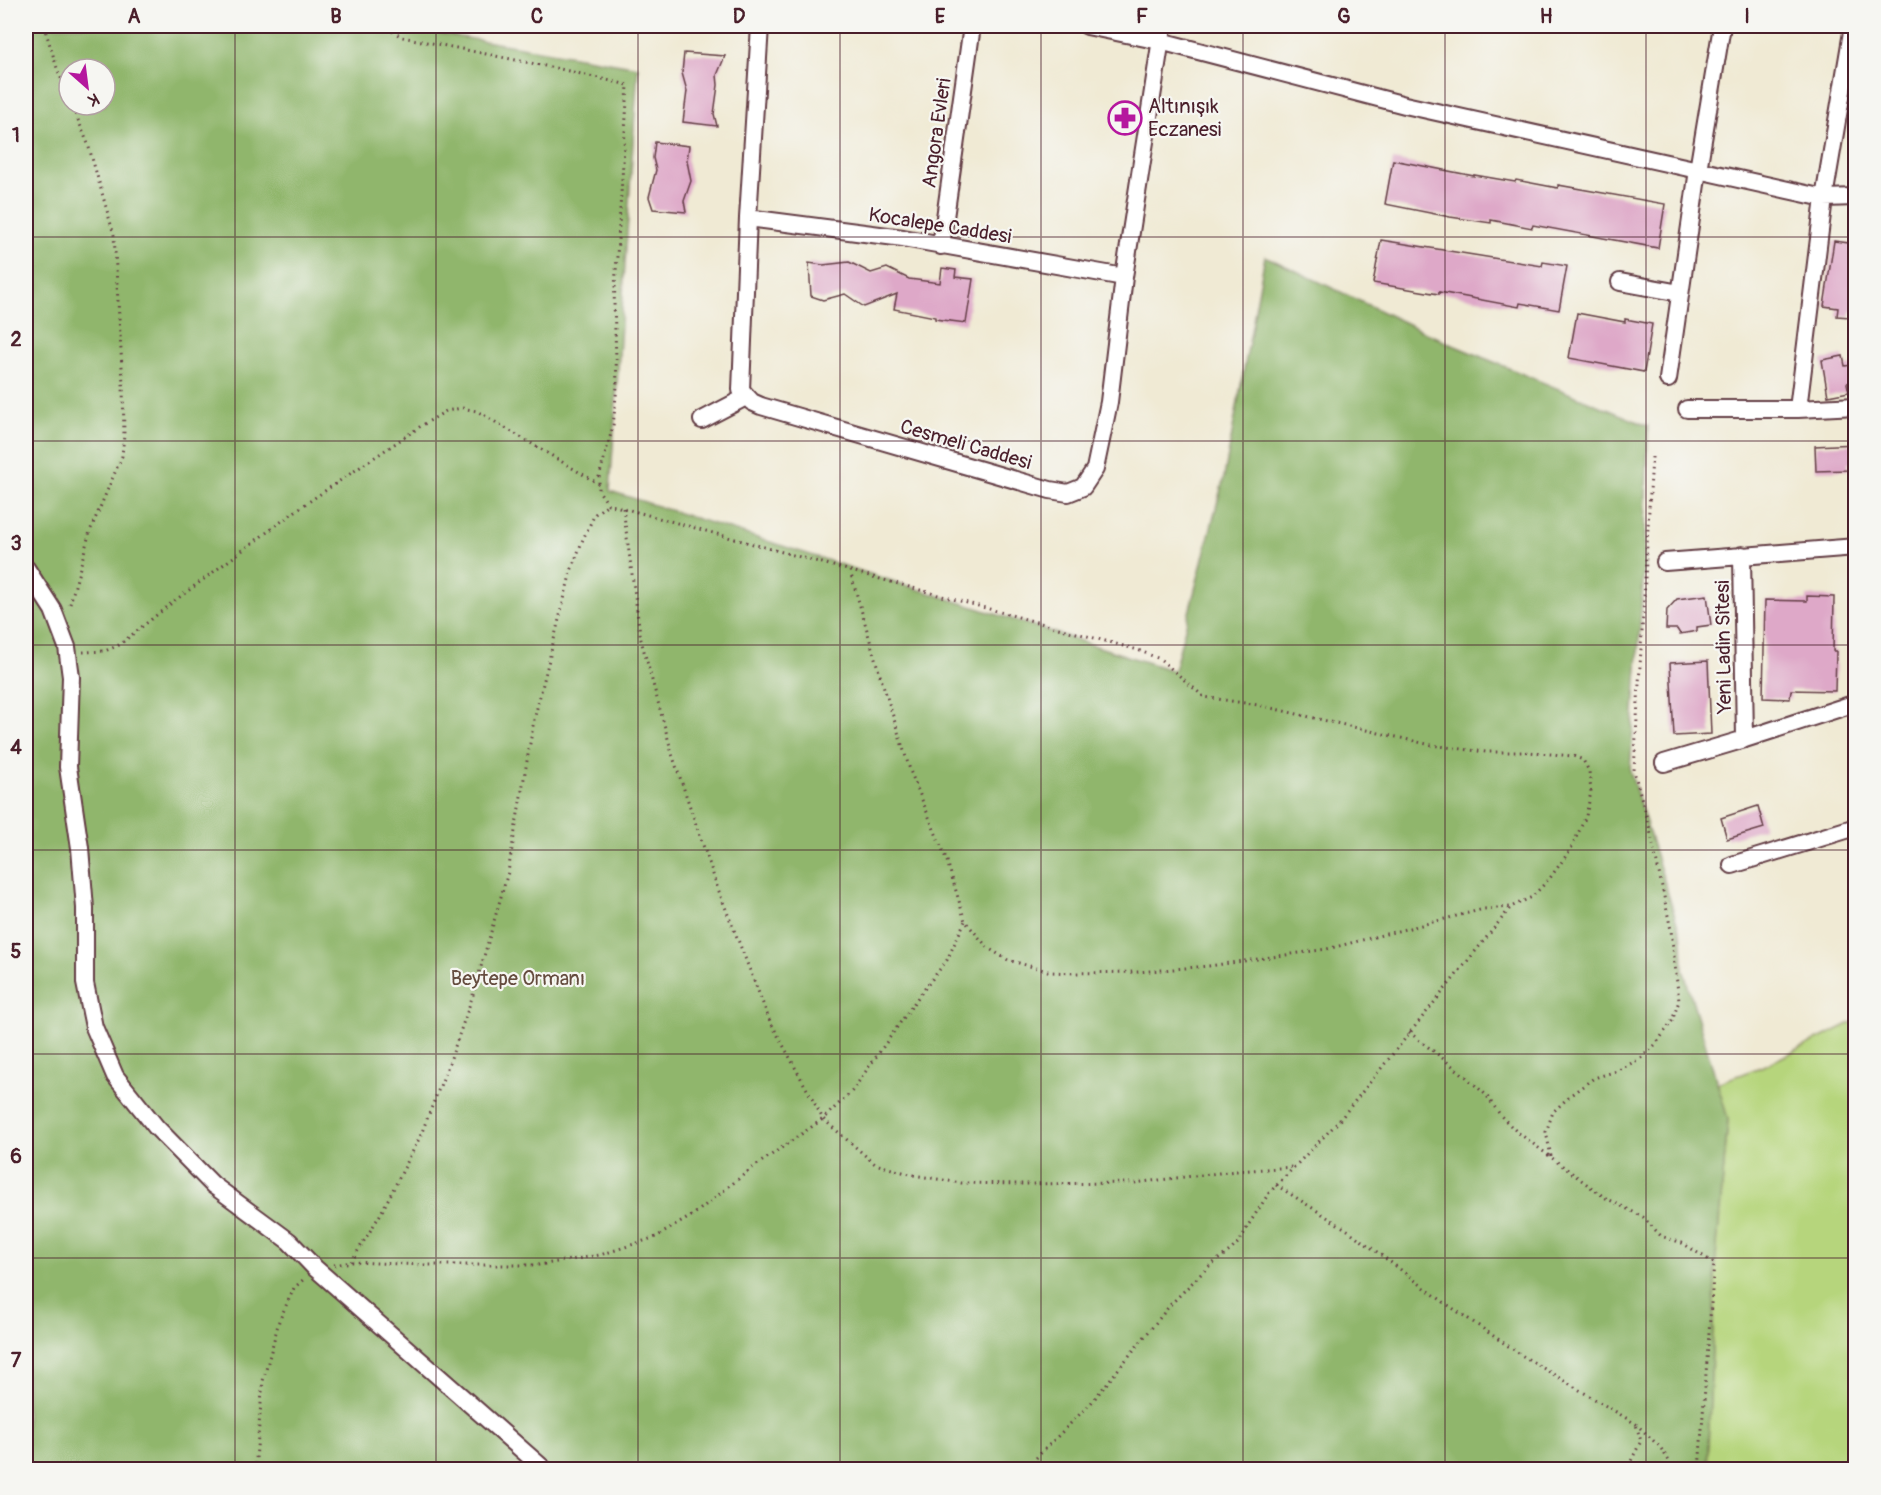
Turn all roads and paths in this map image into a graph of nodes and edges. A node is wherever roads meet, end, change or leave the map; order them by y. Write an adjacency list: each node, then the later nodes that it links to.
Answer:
1 (44, 26): 9 (path)
2 (389, 26): 26 (path)
3 (760, 26): 14 (street)
4 (972, 26): 15 (street, Angora Evleri)
5 (1087, 26): 8 (street)
6 (1722, 26): 11 (street)
7 (1853, 26): 13 (street)
8 (1161, 33): 11 (street); 16 (street, Cesmeli Caddesi)
9 (57, 68)
10 (77, 117): 34 (path)
11 (1698, 170): 13 (street); 18 (street)
12 (1856, 196): 13 (street)
13 (1824, 198): 22 (street)
14 (748, 218): 15 (street, Kocalepe Caddesi); 20 (street)
15 (941, 246): 16 (street, Kocalepe Caddesi)
16 (1124, 277): 20 (street, Cesmeli Caddesi)
17 (1620, 282): 18 (street)
18 (1680, 293): 19 (street)
19 (1668, 379)
20 (746, 397): 24 (street)
21 (1856, 406): 22 (street)
22 (1798, 409): 23 (street)
23 (1687, 410)
24 (702, 420)
25 (1652, 457): 45 (path)
26 (599, 484): 27 (path); 35 (path)
27 (608, 504): 28 (path); 48 (path)
28 (623, 508): 33 (path); 44 (path)
29 (1856, 547): 30 (street)
30 (1742, 555): 31 (street); 37 (street, Yeni Ladin Sitesi)
31 (1665, 562)
32 (26, 568): 35 (street)
33 (850, 571): 41 (path); 42 (path)
34 (70, 604)
35 (67, 648): 49 (street)
36 (1856, 703): 37 (street)
37 (1745, 739): 38 (street)
38 (1664, 763)
39 (1856, 828): 40 (street)
40 (1732, 866)
41 (1511, 907): 42 (path); 43 (path)
42 (965, 921): 44 (path)
43 (1409, 1032): 45 (path); 46 (path)
44 (823, 1119): 46 (path); 48 (path)
45 (1551, 1156): 56 (path)
46 (1294, 1167): 47 (path)
47 (1276, 1185): 50 (path); 53 (path)
48 (351, 1262): 49 (path)
49 (315, 1269): 51 (path); 52 (street)
50 (1636, 1424): 54 (path); 55 (path)
51 (255, 1470)
52 (545, 1470)
53 (1024, 1470)
54 (1624, 1470)
55 (1675, 1470)
56 (1699, 1470)

